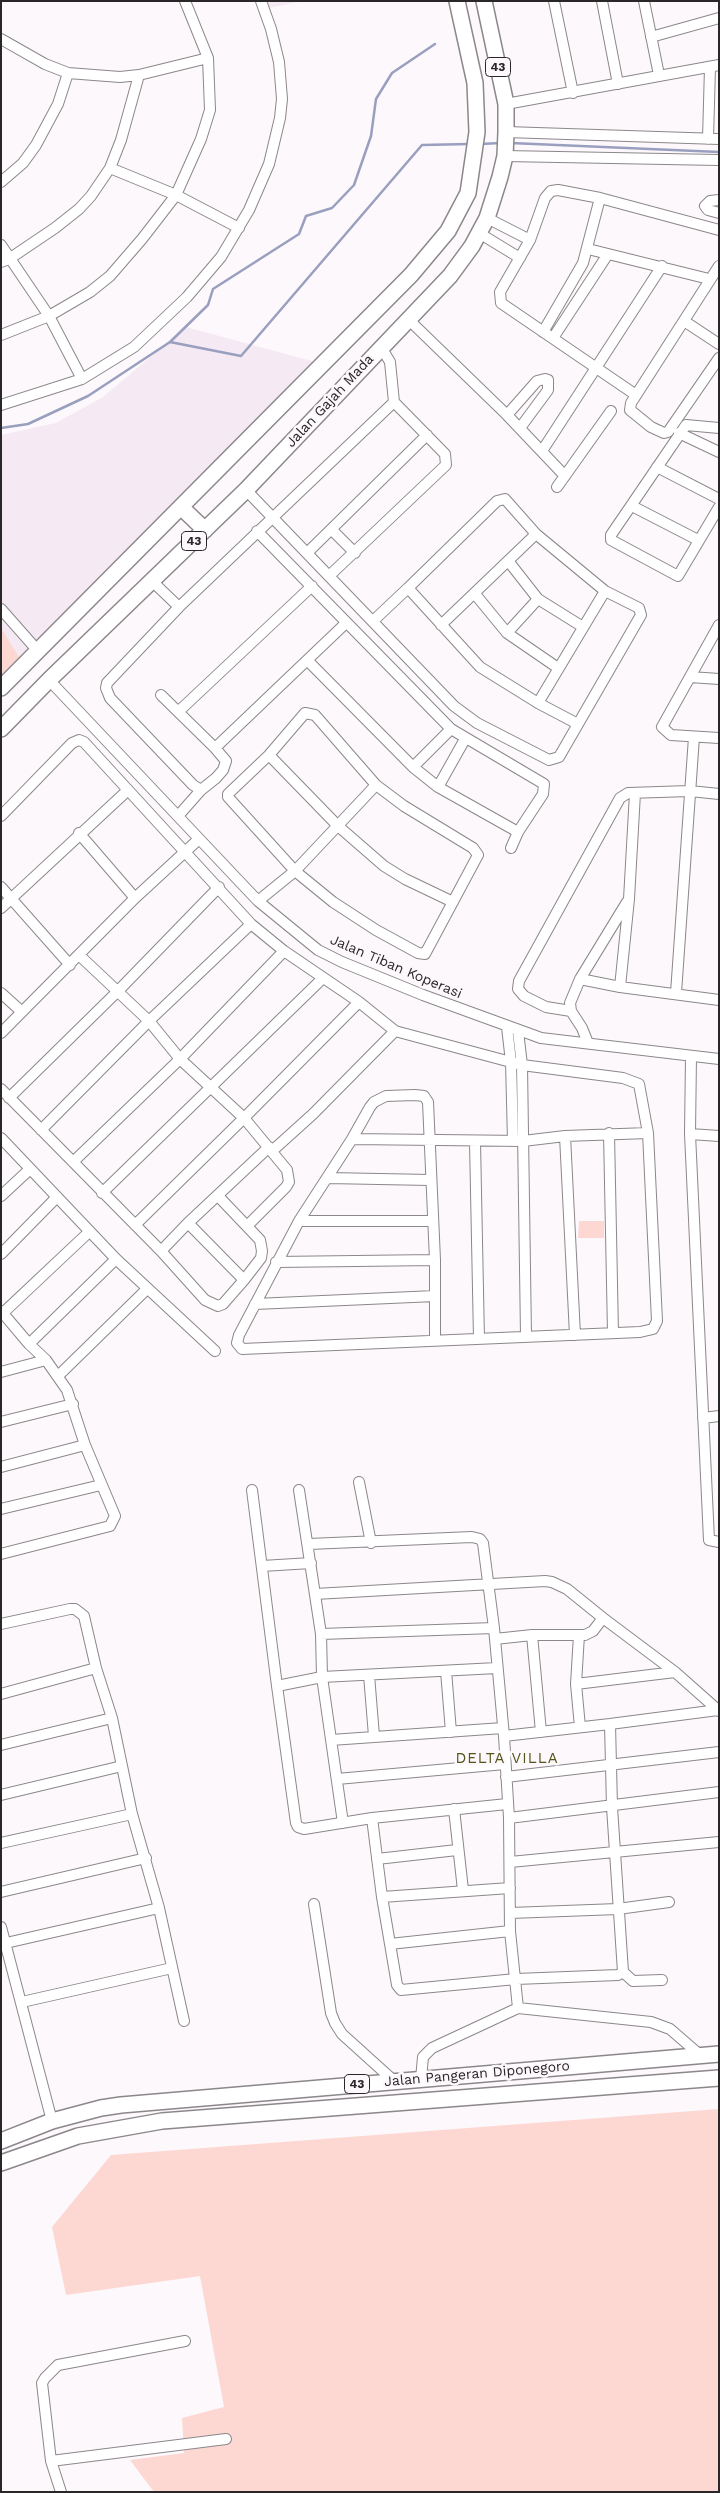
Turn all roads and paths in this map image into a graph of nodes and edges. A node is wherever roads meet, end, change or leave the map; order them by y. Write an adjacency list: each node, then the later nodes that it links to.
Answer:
1 (186, 1): 11 (street)
2 (261, 1): 30 (street)
3 (457, 1): 71 (highway, 43)
4 (484, 1): 18 (highway, Jalan Gajah Mada / 43)
5 (554, 1): 17 (street)
6 (602, 1): 16 (street)
7 (644, 1): 9 (street)
8 (719, 18): 9 (street)
9 (651, 37): 15 (street)
10 (1, 40): 13 (street)
11 (208, 58): 14 (street); 25 (street)
12 (714, 66): 15 (street); 19 (street)
13 (68, 73): 14 (street); 24 (street)
14 (139, 75): 23 (street)
15 (659, 75): 16 (street)
16 (618, 84): 17 (street)
17 (573, 93): 18 (street)
18 (506, 104): 21 (highway, Jalan Gajah Mada / 43)
19 (708, 139): 20 (street); 21 (street)
20 (719, 139)
21 (506, 142): 22 (street); 29 (highway, Jalan Gajah Mada / 43)
22 (719, 160)
23 (110, 168): 25 (street); 38 (street)
24 (1, 182)
25 (176, 195): 30 (street); 42 (street)
26 (600, 198): 31 (street); 33 (street); 35 (street)
27 (719, 200): 28 (street)
28 (719, 213)
29 (487, 218): 32 (highway, Jalan Gajah Mada / 43); 33 (street)
30 (239, 228): 52 (street)
31 (719, 230)
32 (479, 233): 37 (street); 43 (highway, Jalan Gajah Mada / 43)
33 (530, 240): 37 (street)
34 (1, 245): 38 (street)
35 (588, 249): 36 (street); 45 (street)
36 (608, 254): 39 (street); 47 (street)
37 (520, 258): 45 (street)
38 (5, 260): 42 (street)
39 (662, 266): 41 (street); 51 (street)
40 (719, 266): 41 (street)
41 (709, 279): 44 (street)
42 (49, 316): 46 (street); 52 (street)
43 (408, 319): 49 (highway, Jalan Gajah Mada / 43); 57 (street)
44 (684, 322): 48 (street); 53 (street)
45 (543, 332): 47 (street)
46 (1, 335)
47 (554, 338): 51 (street)
48 (719, 344)
49 (381, 348): 54 (street); 67 (highway, Jalan Gajah Mada / 43)
50 (719, 358): 53 (street)
51 (597, 367): 53 (street); 62 (street)
52 (82, 380): 55 (street)
53 (636, 394)
54 (394, 402): 61 (street); 72 (street)
55 (1, 405)
56 (611, 411): 65 (street)
57 (507, 415): 58 (street); 58 (street)
58 (520, 428): 62 (street)
59 (719, 428): 60 (street)
60 (679, 433): 63 (street); 64 (street)
61 (427, 435): 74 (street); 79 (street)
62 (542, 452): 65 (street)
63 (719, 452)
64 (657, 467): 68 (street); 69 (street)
65 (565, 476): 66 (street)
66 (557, 487)
67 (246, 490): 72 (street); 73 (highway, Jalan Gajah Mada / 43)
68 (719, 499)
69 (632, 506): 77 (street); 77 (street)
70 (719, 507): 77 (street)
71 (182, 508): 73 (highway); 96 (highway, 43)
72 (272, 517): 75 (street); 78 (street)
73 (205, 530): 82 (highway, Jalan Gajah Mada / 43)
74 (332, 530): 78 (street); 79 (street)
75 (257, 531): 83 (street); 88 (street)
76 (536, 534): 80 (street); 84 (street); 85 (street)
77 (698, 540)
78 (307, 553): 81 (street)
79 (355, 553): 81 (street)
80 (509, 562): 86 (street); 87 (street)
81 (329, 576): 90 (street)
82 (153, 582): 88 (street); 101 (highway, Jalan Gajah Mada / 43)
83 (312, 586): 91 (street); 105 (street)
84 (408, 588): 90 (street); 92 (street)
85 (605, 591): 94 (street); 106 (street)
86 (475, 594): 92 (street); 95 (street)
87 (538, 599): 94 (street); 95 (street)
88 (179, 608): 118 (street)
89 (1, 609): 96 (street)
90 (373, 621): 106 (street)
91 (346, 623): 97 (street); 108 (street)
92 (441, 625): 104 (street)
93 (719, 625): 99 (street)
94 (583, 627): 98 (street)
95 (507, 633): 98 (street)
96 (38, 651): 102 (highway, 43)
97 (308, 661): 112 (street); 114 (street)
98 (558, 668): 104 (street)
99 (690, 677): 100 (street); 109 (street)
100 (719, 679)
101 (49, 680): 107 (highway, Jalan Gajah Mada / 43); 123 (street, Jalan Tiban Koperasi)
102 (1, 688)
103 (161, 695): 105 (street)
104 (538, 703): 106 (street)
105 (179, 711): 112 (street)
106 (576, 723)
107 (1, 729)
108 (451, 729): 111 (street); 114 (street)
109 (694, 737): 110 (street); 119 (street)
110 (719, 738)
111 (465, 739): 116 (street); 125 (street)
112 (215, 748): 118 (street)
113 (269, 755): 115 (street); 124 (street); 130 (street)
114 (413, 767): 116 (street)
115 (376, 785): 124 (street); 137 (street)
116 (438, 787): 125 (street)
117 (128, 790): 122 (street); 126 (street); 129 (street)
118 (201, 790): 123 (street)
119 (690, 791): 120 (street); 121 (street); 148 (street)
120 (635, 792): 135 (street); 151 (street)
121 (719, 794)
122 (1, 816)
123 (178, 816): 127 (street, Jalan Tiban Koperasi)
124 (338, 826): 130 (street); 137 (street)
125 (518, 832): 128 (street)
126 (78, 834): 133 (street); 134 (street)
127 (200, 839): 129 (street); 136 (street, Jalan Tiban Koperasi)
128 (512, 848)
129 (186, 852): 132 (street); 134 (street)
130 (295, 871): 136 (street); 137 (street)
131 (1, 887): 133 (street)
132 (219, 887): 139 (street); 146 (street)
133 (11, 898): 138 (street); 142 (street)
134 (135, 898): 141 (street)
135 (629, 899): 144 (street); 145 (street)
136 (258, 901): 154 (street, Jalan Tiban Koperasi)
137 (453, 902)
138 (1, 908)
139 (251, 924): 140 (street); 153 (street)
140 (284, 952): 143 (street); 160 (street)
141 (80, 956): 142 (street); 146 (street)
142 (70, 965): 152 (street)
143 (323, 978): 150 (street); 164 (street)
144 (580, 979): 145 (street); 151 (street)
145 (620, 987): 148 (street)
146 (118, 992): 153 (street); 166 (street)
147 (1, 993): 152 (street)
148 (676, 993): 149 (street)
149 (719, 1000)
150 (359, 1002): 155 (street); 167 (street)
151 (571, 1011): 158 (street)
152 (22, 1012): 157 (street)
153 (149, 1022): 160 (street); 168 (street)
154 (507, 1027): 156 (street, Jalan Tiban Koperasi); 162 (street)
155 (395, 1031): 162 (street); 179 (street)
156 (518, 1031): 158 (street, Jalan Tiban Koperasi); 163 (street)
157 (1, 1033)
158 (588, 1043): 159 (street, Jalan Tiban Koperasi)
159 (692, 1056): 161 (street, Jalan Tiban Koperasi); 171 (street)
160 (180, 1059): 164 (street); 180 (street)
161 (719, 1059)
162 (511, 1062): 163 (street); 177 (street)
163 (522, 1065): 170 (street); 177 (street)
164 (212, 1087): 167 (street); 184 (street)
165 (1, 1088): 166 (street)
166 (9, 1098): 168 (street)
167 (244, 1118): 179 (street); 191 (street)
168 (42, 1130): 180 (street)
169 (609, 1133): 170 (street); 172 (street); 206 (street)
170 (648, 1133): 206 (street)
171 (690, 1134): 173 (street); 218 (street)
172 (565, 1136): 177 (street); 207 (street)
173 (719, 1136)
174 (1, 1138): 181 (street)
175 (429, 1139): 176 (street); 176 (street); 178 (street); 183 (street)
176 (352, 1140): 182 (street)
177 (518, 1141): 178 (street); 208 (street)
178 (475, 1142): 210 (street)
179 (271, 1149): 186 (street); 192 (street)
180 (73, 1162): 184 (street)
181 (30, 1168): 185 (street); 187 (street)
182 (328, 1178): 183 (street); 188 (street)
183 (430, 1180): 189 (street)
184 (102, 1193): 191 (street)
185 (1, 1196)
186 (218, 1196): 190 (street); 192 (street)
187 (57, 1197): 193 (street); 195 (street)
188 (299, 1221): 189 (street); 198 (street)
189 (433, 1221): 197 (street)
190 (188, 1223): 194 (street); 199 (street)
191 (135, 1225): 194 (street)
192 (247, 1226): 199 (street)
193 (89, 1232): 196 (street); 203 (street)
194 (161, 1251): 199 (street)
195 (1, 1254)
196 (116, 1259): 200 (street); 211 (street)
197 (435, 1260): 198 (street); 201 (street)
198 (276, 1262): 202 (street)
199 (244, 1280)
200 (146, 1289): 212 (street); 215 (street)
201 (435, 1296): 202 (street); 209 (street)
202 (255, 1304): 209 (street)
203 (2, 1312): 204 (street)
204 (13, 1326): 205 (street); 211 (street)
205 (1, 1328)
206 (613, 1332): 207 (street)
207 (575, 1335): 208 (street)
208 (526, 1336): 210 (street)
209 (435, 1339): 210 (street)
210 (478, 1339)
211 (29, 1344): 213 (street)
212 (214, 1351)
213 (46, 1360): 214 (street); 215 (street)
214 (1, 1372)
215 (58, 1376): 216 (street)
216 (72, 1404): 219 (street); 220 (street)
217 (719, 1416): 218 (street)
218 (703, 1418): 227 (street)
219 (1, 1422)
220 (85, 1445): 221 (street); 223 (street)
221 (1, 1467)
222 (359, 1482): 228 (street)
223 (101, 1485): 226 (street); 230 (street)
224 (252, 1490): 232 (street)
225 (299, 1490): 229 (street)
226 (1, 1509)
227 (719, 1542)
228 (371, 1543): 229 (street); 233 (street)
229 (309, 1544): 231 (street)
230 (1, 1554)
231 (311, 1563): 232 (street); 234 (street)
232 (262, 1566): 249 (street)
233 (488, 1583): 234 (street); 235 (street); 237 (street)
234 (315, 1594): 238 (street)
235 (603, 1618): 239 (street); 245 (street)
236 (1, 1624): 242 (street)
237 (494, 1628): 238 (street); 241 (street)
238 (322, 1634): 247 (street)
239 (578, 1635): 240 (street); 248 (street)
240 (532, 1636): 241 (street); 257 (street)
241 (495, 1639): 243 (street)
242 (96, 1668): 250 (street); 252 (street)
243 (497, 1668): 244 (street); 256 (street)
244 (446, 1671): 246 (street); 255 (street)
245 (675, 1672): 248 (street); 251 (street)
246 (369, 1675): 247 (street); 258 (street)
247 (322, 1677): 249 (street); 259 (street)
248 (576, 1684): 254 (street)
249 (277, 1686): 275 (street)
250 (1, 1694)
251 (718, 1710): 253 (street)
252 (112, 1718): 260 (street); 263 (street)
253 (610, 1724): 254 (street); 264 (street)
254 (580, 1727): 257 (street)
255 (451, 1732): 256 (street); 258 (street)
256 (503, 1732): 257 (street); 262 (street)
257 (541, 1732)
258 (374, 1736): 259 (street)
259 (331, 1740): 266 (street)
260 (1, 1745)
261 (719, 1752): 264 (street)
262 (505, 1764): 265 (street); 266 (street)
263 (122, 1766): 268 (street); 272 (street)
264 (610, 1766): 265 (street); 270 (street)
265 (506, 1777): 269 (street)
266 (337, 1779): 275 (street)
267 (719, 1792): 270 (street)
268 (1, 1794)
269 (507, 1804): 271 (street); 274 (street)
270 (612, 1806): 274 (street); 279 (street)
271 (454, 1809): 273 (street); 278 (street)
272 (132, 1814): 277 (street); 280 (street)
273 (372, 1818): 275 (street); 281 (street)
274 (509, 1818): 282 (street)
275 (343, 1823)
276 (719, 1842): 279 (street)
277 (1, 1843)
278 (458, 1850): 281 (street); 284 (street)
279 (615, 1852): 282 (street); 290 (street)
280 (146, 1858): 285 (street); 289 (street)
281 (377, 1859): 286 (street)
282 (510, 1862): 283 (street)
283 (510, 1888): 284 (street); 291 (street)
284 (463, 1890): 286 (street)
285 (1, 1892)
286 (382, 1897): 295 (street)
287 (670, 1902): 290 (street)
288 (314, 1904): 308 (street)
289 (159, 1908): 294 (street); 296 (street)
290 (618, 1909): 291 (street); 297 (street)
291 (510, 1913): 293 (street)
292 (1, 1927): 294 (street)
293 (510, 1931): 295 (street); 298 (street)
294 (6, 1942): 300 (street)
295 (390, 1944): 298 (street)
296 (172, 1968): 300 (street); 302 (street)
297 (623, 1972): 298 (street); 299 (street)
298 (516, 1979): 301 (street)
299 (662, 1980)
300 (22, 2002): 312 (street)
301 (518, 2008): 304 (street); 307 (street)
302 (184, 2021)
303 (719, 2054): 304 (highway, Jalan Pangeran Diponegoro / 43)
304 (700, 2055): 305 (highway, Jalan Pangeran Diponegoro / 43)
305 (615, 2062): 307 (highway, Jalan Pangeran Diponegoro / 43); 309 (highway)
306 (719, 2078): 309 (highway, Jalan Pangeran Diponegoro / 43)
307 (421, 2079): 308 (highway, Jalan Pangeran Diponegoro / 43)
308 (394, 2081): 310 (highway, Jalan Pangeran Diponegoro / 43)
309 (618, 2085): 311 (highway, Jalan Pangeran Diponegoro / 43)
310 (214, 2097): 311 (highway); 312 (highway, Jalan Pangeran Diponegoro / 43)
311 (212, 2116): 314 (highway, Jalan Pangeran Diponegoro / 43)
312 (52, 2121): 313 (highway, Jalan Pangeran Diponegoro / 43)
313 (1, 2141)
314 (1, 2163)
315 (185, 2341): 317 (street)
316 (226, 2439): 317 (street)
317 (51, 2462): 318 (street)
318 (61, 2492)

